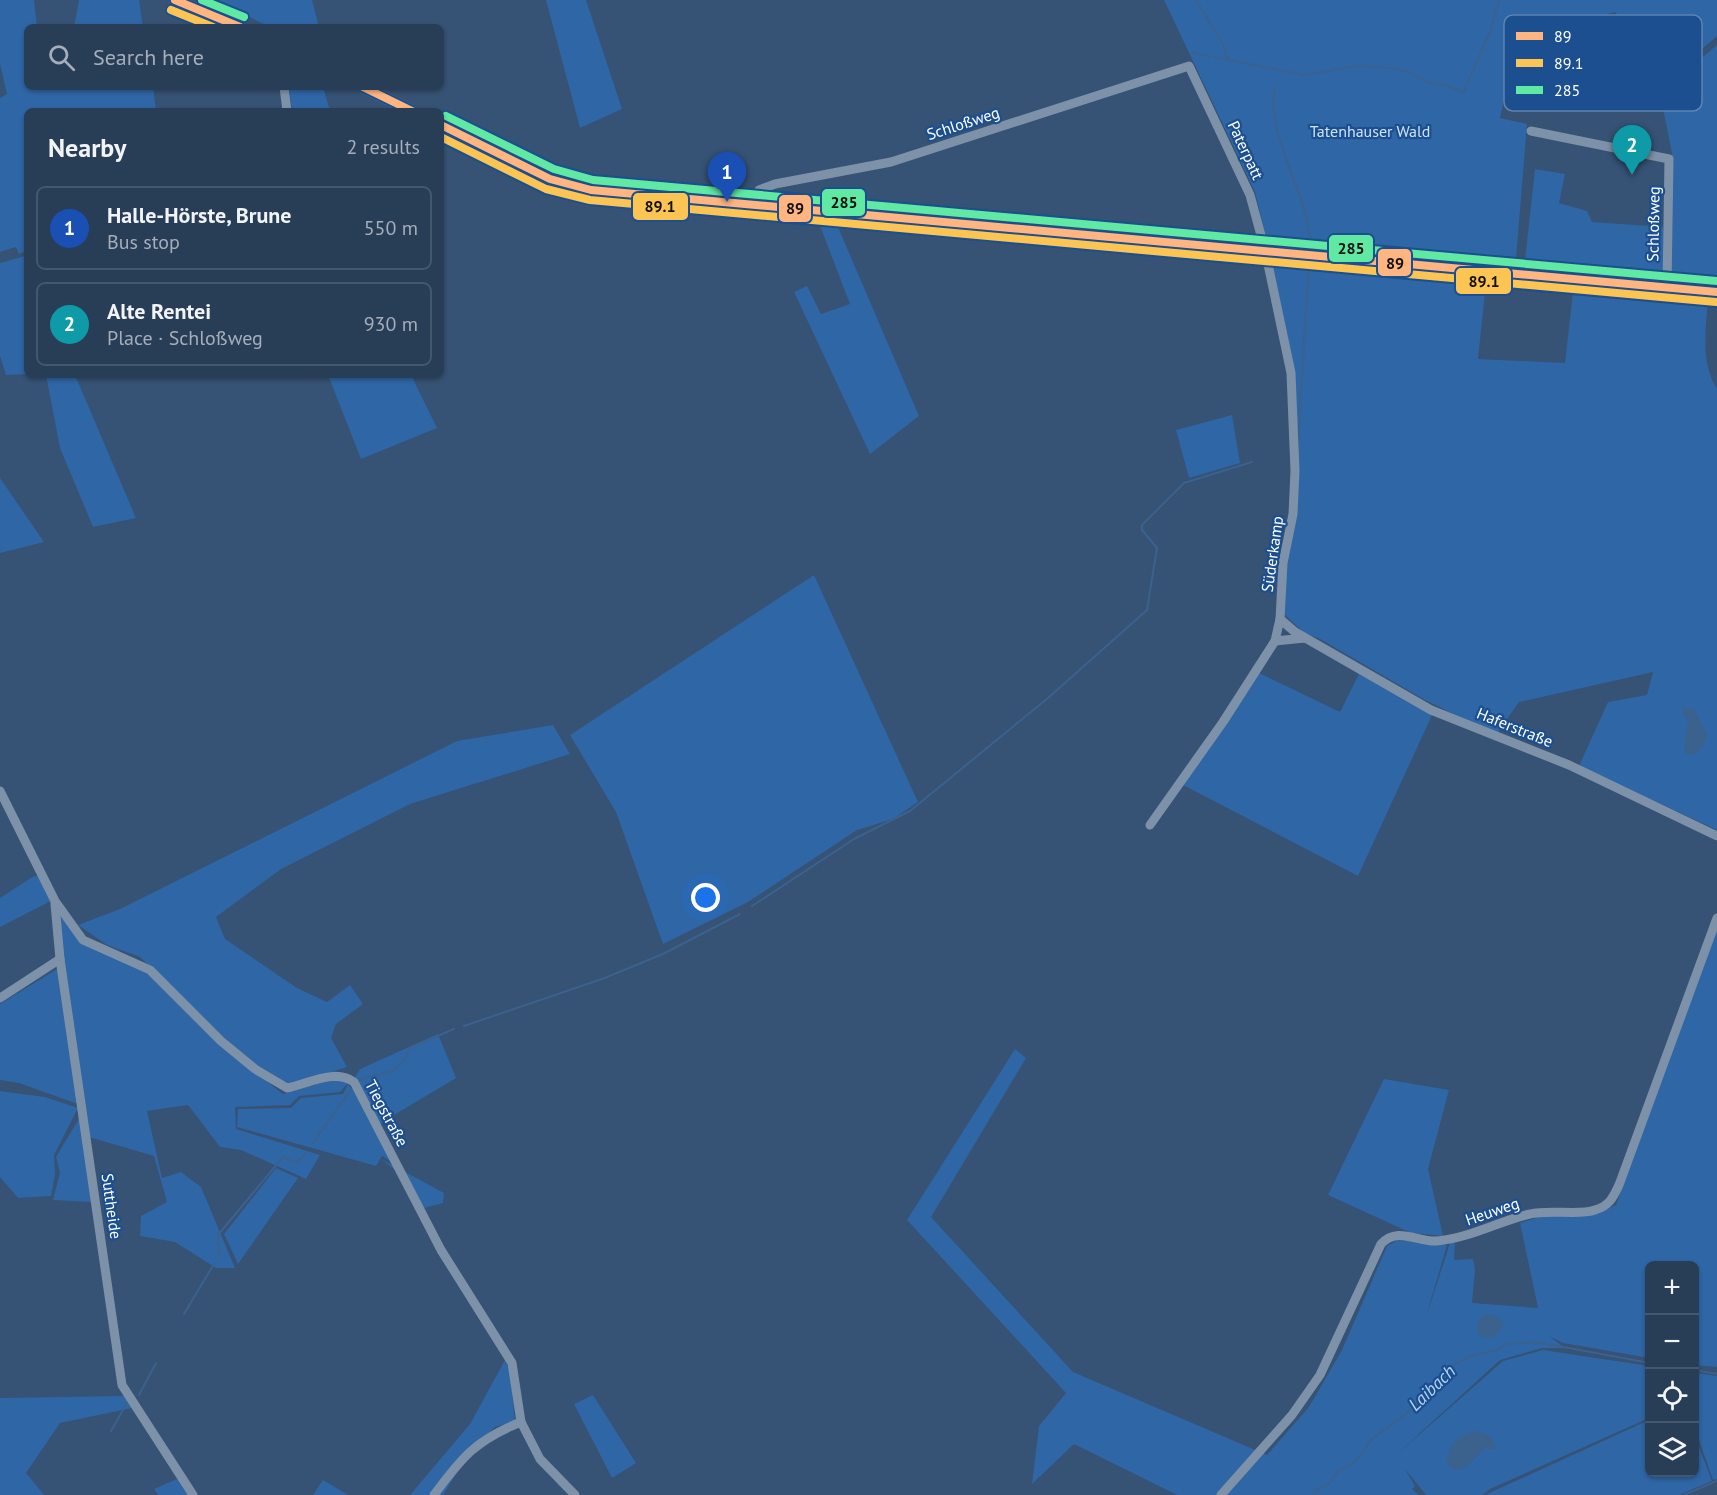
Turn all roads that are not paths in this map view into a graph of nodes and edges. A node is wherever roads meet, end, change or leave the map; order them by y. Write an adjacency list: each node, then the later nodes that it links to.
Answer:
1 (175, 0): 2 (main road)
2 (233, 24)
3 (1189, 66): 10 (street, Schloßweg); 11 (street, Paterpatt)
4 (284, 90): 6 (street)
5 (369, 90): 7 (main road)
6 (287, 108)
7 (406, 108)
8 (444, 126): 10 (main road)
9 (1531, 131): 12 (street, Schloßweg)
10 (751, 204): 11 (main road)
11 (1265, 250): 12 (main road); 14 (street, Süderkamp)
12 (1667, 286): 13 (main road)
13 (1717, 292)
14 (1280, 619): 15 (street, Haferstraße); 16 (street, Süderkamp)
15 (1305, 638): 16 (street); 19 (street, Haferstraße)
16 (1275, 641): 18 (street, Süderkamp)
17 (0, 791): 20 (street, Tiegstraße)
18 (1150, 825)
19 (1717, 836)
20 (55, 901): 22 (street, Suttheide); 24 (street, Tiegstraße)
21 (1717, 918): 28 (street, Heuweg)
22 (60, 959): 23 (street); 25 (street, Suttheide)
23 (0, 998)
24 (521, 1422): 26 (street); 27 (street, Tiegstraße)
25 (193, 1495)
26 (435, 1495)
27 (575, 1495)
28 (1221, 1495)

